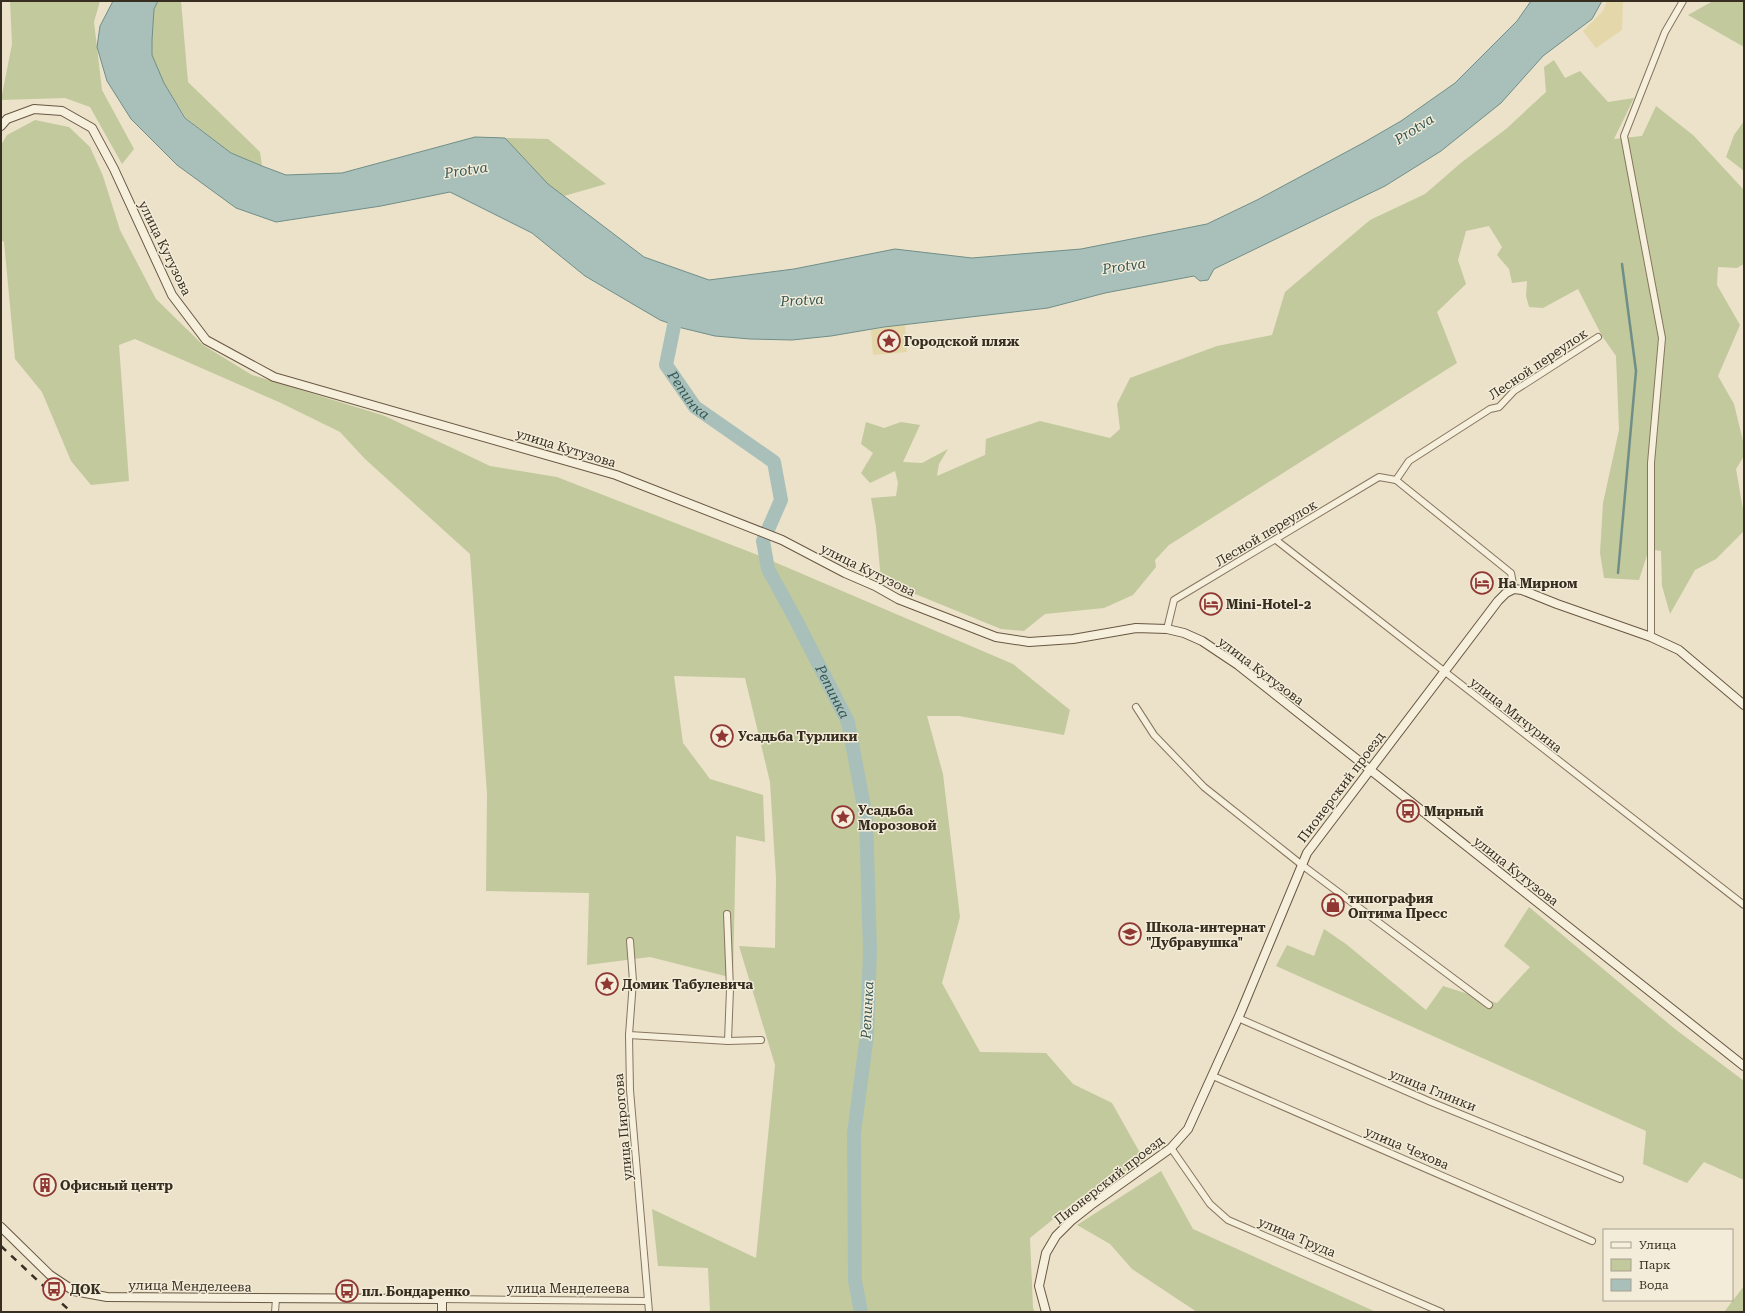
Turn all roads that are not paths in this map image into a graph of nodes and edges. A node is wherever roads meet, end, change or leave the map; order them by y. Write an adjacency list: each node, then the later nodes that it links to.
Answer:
1 (1683, 1): 8 (street)
2 (1, 126): 7 (main road, улица Кутузова)
3 (1598, 337): 4 (street, Лесной переулок)
4 (1396, 480): 5 (street, Лесной переулок); 6 (street)
5 (1276, 540): 7 (street, Лесной переулок); 9 (street, улица Мичурина)
6 (1514, 589): 8 (main road); 9 (main road, Пионерский проезд)
7 (1167, 629): 12 (main road, улица Кутузова)
8 (1652, 636): 10 (main road)
9 (1444, 672): 12 (main road, Пионерский проезд); 14 (street, улица Мичурина)
10 (1744, 705)
11 (1136, 707): 13 (street)
12 (1368, 770): 13 (main road, Пионерский проезд); 22 (main road, улица Кутузова)
13 (1302, 865): 17 (street); 18 (main road, Пионерский проезд)
14 (1744, 905)
15 (727, 914): 20 (street)
16 (630, 941): 19 (street, улица Пирогова)
17 (1489, 1005)
18 (1238, 1018): 23 (main road, Пионерский проезд); 25 (street, улица Глинки)
19 (629, 1035): 20 (street); 30 (street, улица Пирогова)
20 (728, 1040): 21 (street)
21 (761, 1040)
22 (1744, 1066)
23 (1213, 1076): 24 (main road, Пионерский проезд); 27 (street, улица Чехова)
24 (1171, 1148): 34 (main road, Пионерский проезд); 35 (street, улица Труда)
25 (1620, 1179)
26 (2, 1231): 28 (main road, улица Менделеева)
27 (1592, 1241)
28 (276, 1299): 29 (main road, улица Менделеева); 31 (street)
29 (442, 1299): 30 (street, улица Менделеева); 32 (main road)
30 (648, 1301): 33 (street, улица Пирогова)
31 (275, 1312)
32 (442, 1312)
33 (650, 1312)
34 (1046, 1312)
35 (1441, 1312)

